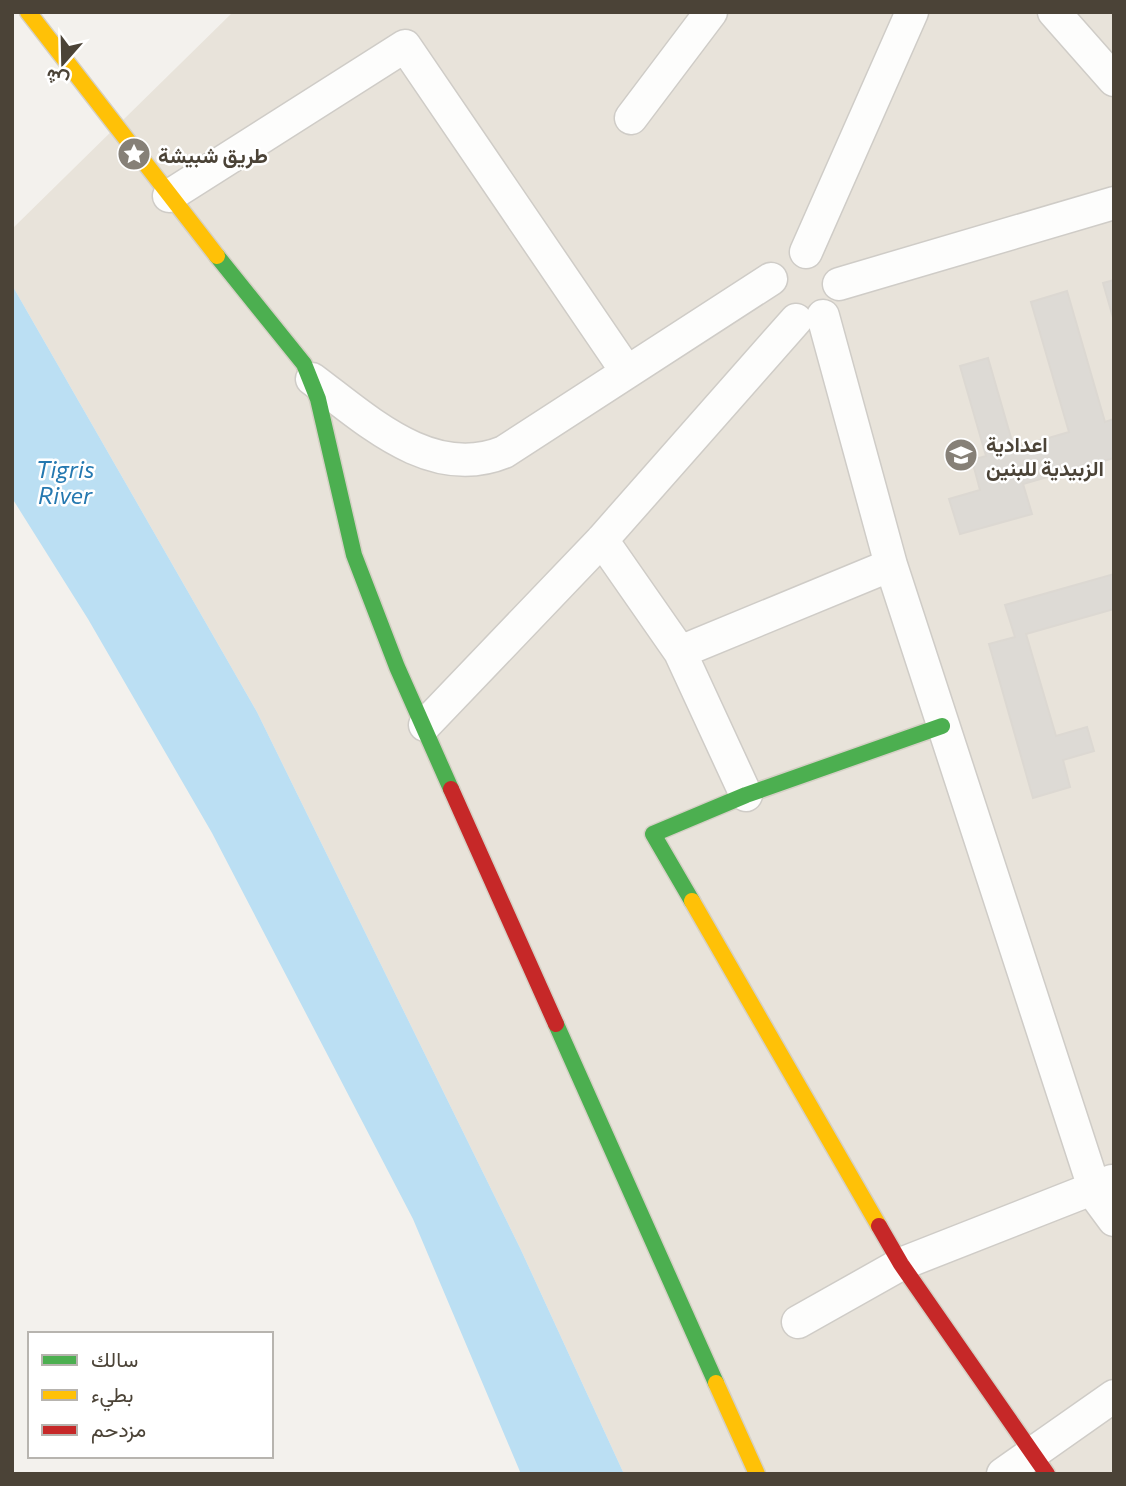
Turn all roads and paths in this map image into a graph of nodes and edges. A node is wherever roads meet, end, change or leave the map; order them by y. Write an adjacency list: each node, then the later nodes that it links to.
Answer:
1 (28, 12): 7 (street)
2 (711, 12): 6 (street)
3 (912, 12): 9 (street)
4 (1054, 12): 5 (street)
5 (1114, 80)
6 (631, 118)
7 (169, 196): 13 (street); 14 (street)
8 (1114, 203): 11 (street)
9 (806, 252): 10 (street); 11 (street)
10 (771, 279): 12 (street); 13 (street)
11 (839, 285): 12 (street)
12 (810, 318): 15 (street); 16 (street)
13 (627, 372): 14 (street)
14 (312, 379): 18 (street)
15 (602, 540): 17 (street); 18 (street)
16 (891, 565): 17 (street); 19 (street)
17 (680, 652): 20 (street)
18 (425, 725): 27 (street)
19 (942, 726): 20 (street); 21 (street)
20 (747, 795): 23 (street)
21 (1104, 1185): 22 (street); 23 (street)
22 (1114, 1220)
23 (901, 1264): 24 (street); 26 (street)
24 (798, 1322)
25 (1114, 1396): 26 (street)
26 (1040, 1464): 28 (street)
27 (757, 1474)
28 (1003, 1474)

